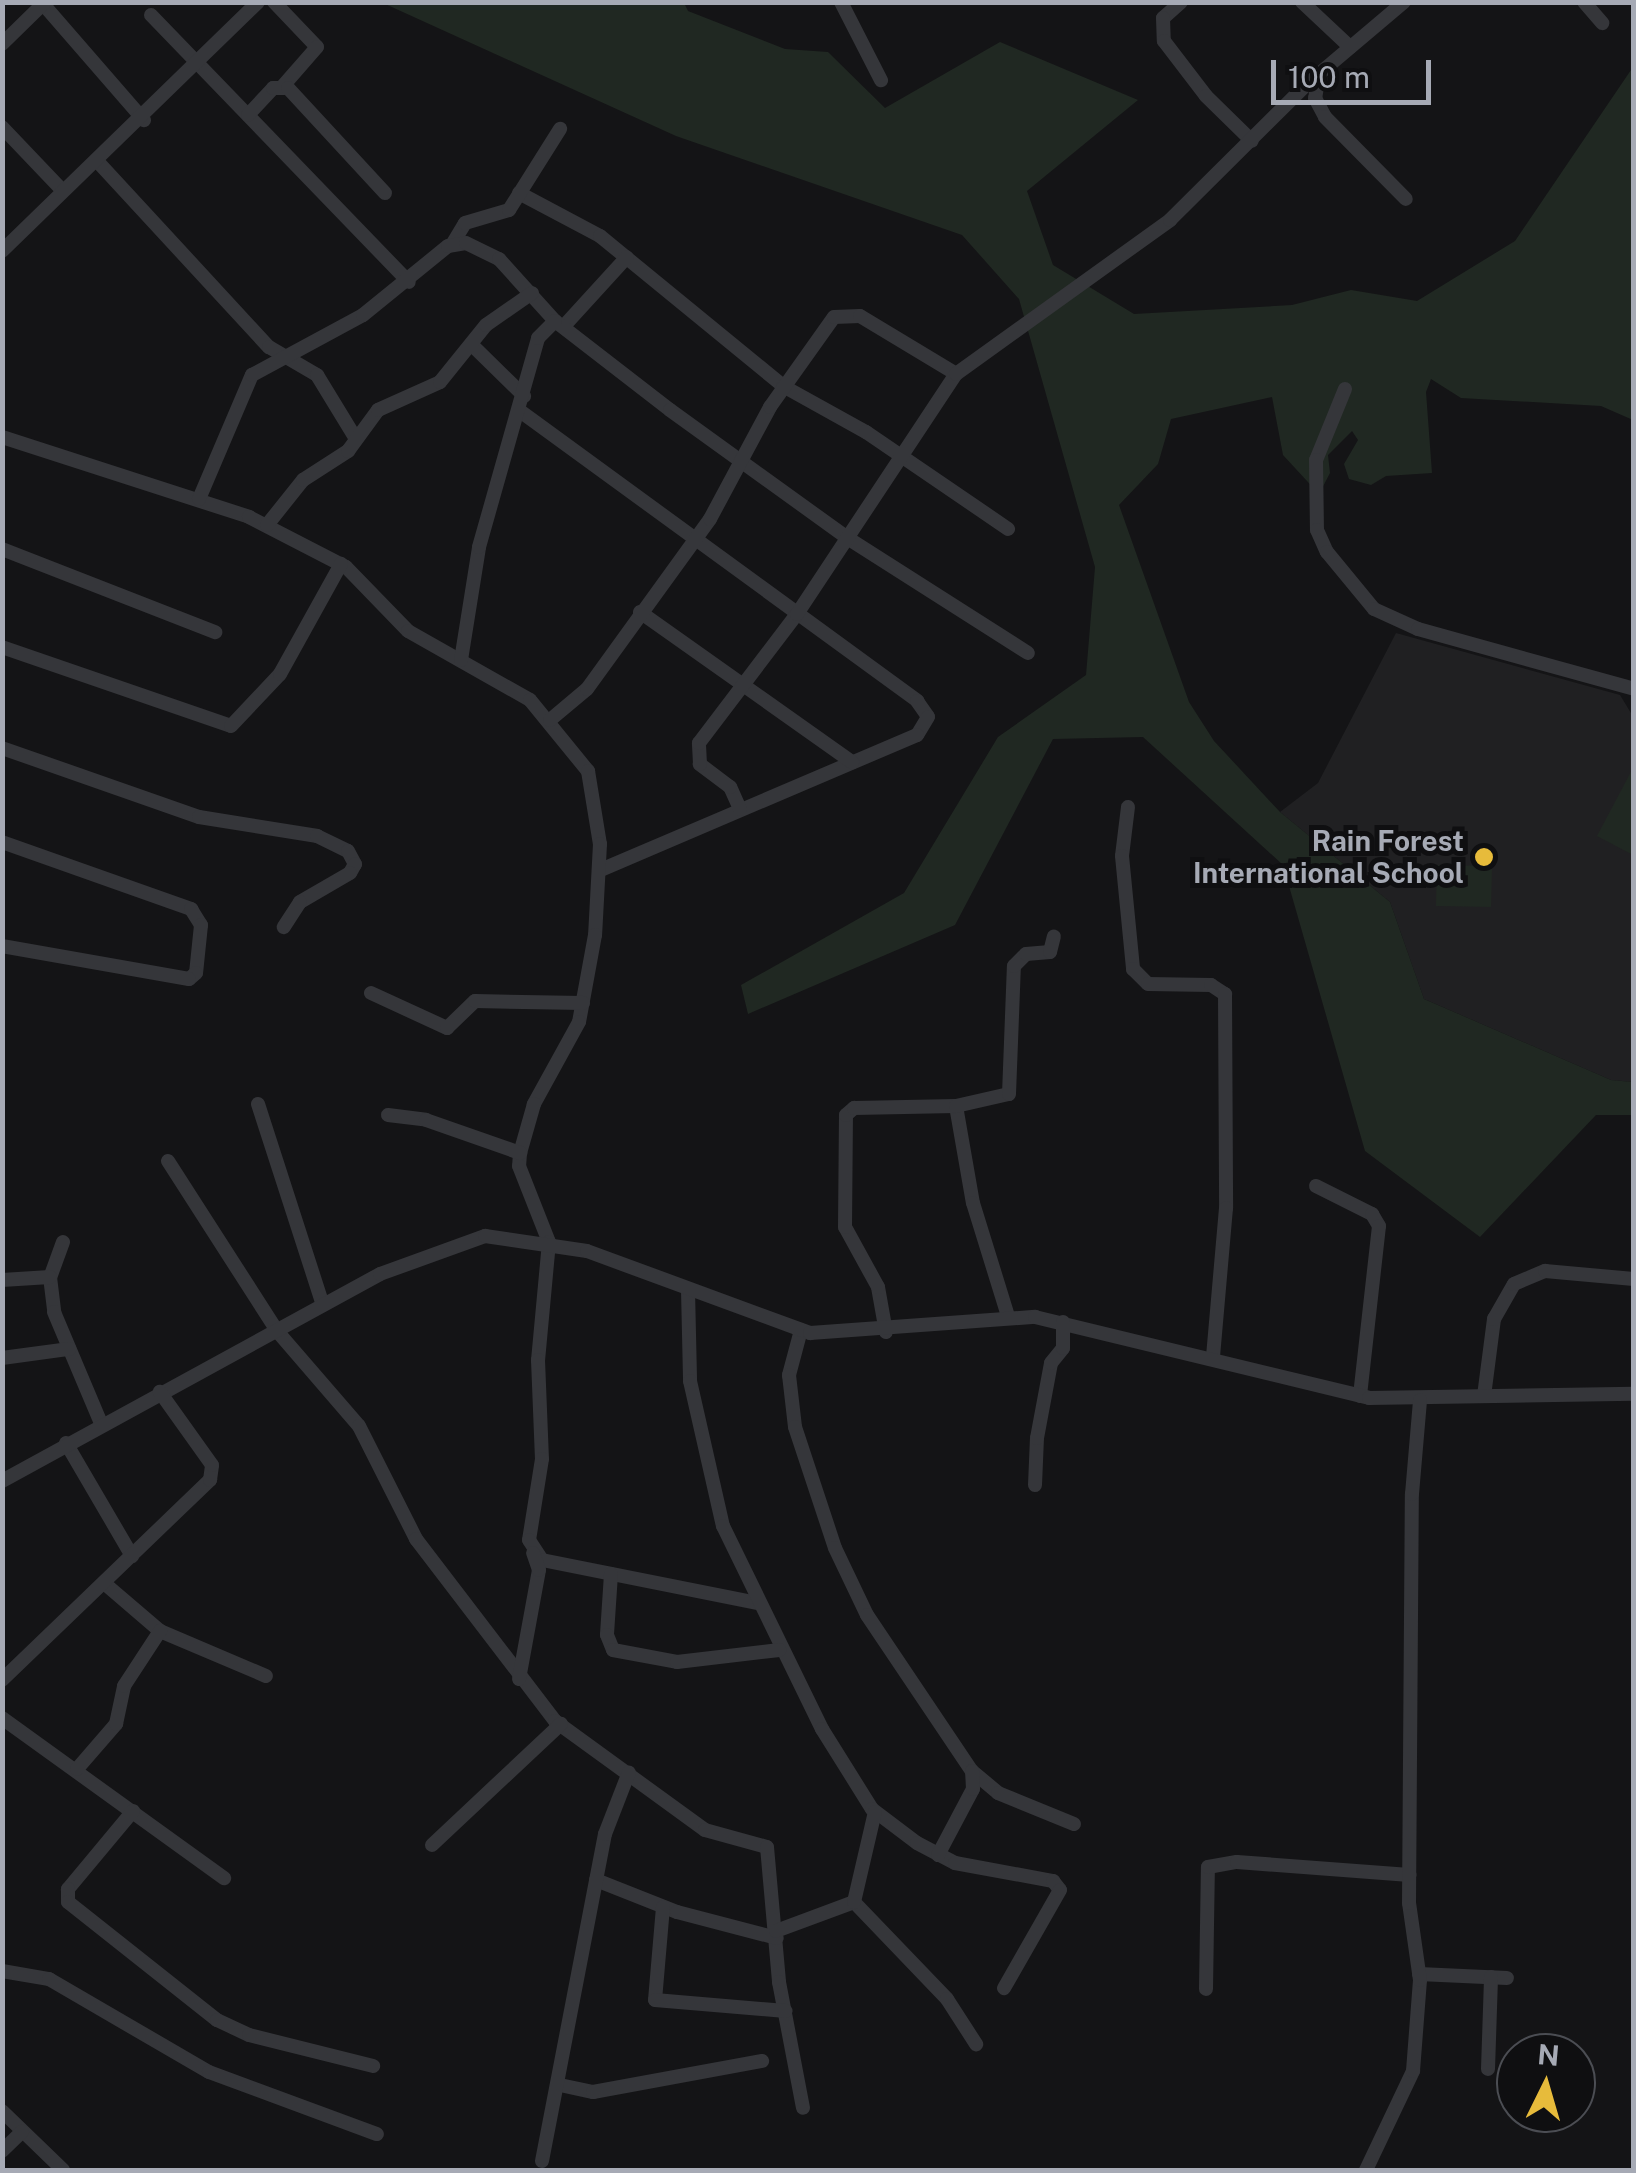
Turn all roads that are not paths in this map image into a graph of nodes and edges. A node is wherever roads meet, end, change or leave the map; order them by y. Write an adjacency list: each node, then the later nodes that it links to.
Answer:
1 (258, 2): 13 (street)
2 (274, 2): 16 (street)
3 (841, 2): 15 (street)
4 (1182, 2): 21 (street)
5 (1302, 2): 12 (street)
6 (1404, 2): 12 (street)
7 (1584, 2): 10 (street)
8 (44, 3): 11 (street); 18 (street)
9 (151, 14): 13 (street)
10 (1602, 22)
11 (2, 44)
12 (1350, 47): 14 (street)
13 (200, 65): 17 (street); 18 (street)
14 (1320, 74): 21 (street); 26 (street)
15 (881, 80)
16 (283, 86): 17 (street); 24 (street)
17 (248, 115): 30 (street)
18 (144, 120): 22 (street)
19 (2, 127): 23 (street)
20 (560, 129): 25 (street)
21 (1252, 142): 35 (street)
22 (98, 162): 23 (street); 34 (street)
23 (61, 189): 28 (street)
24 (385, 193)
25 (519, 193): 27 (street); 29 (street)
26 (1406, 200)
27 (454, 243): 30 (street); 31 (street)
28 (4, 247)
29 (627, 257): 32 (street); 36 (street)
30 (409, 282): 34 (street)
31 (532, 293): 32 (street); 33 (street)
32 (559, 324): 38 (street); 42 (street)
33 (472, 345): 38 (street); 40 (street)
34 (283, 359): 40 (street); 43 (street)
35 (956, 374): 36 (street); 41 (street)
36 (784, 386): 41 (street); 42 (street)
37 (1345, 389): 57 (street)
38 (522, 404): 46 (street); 55 (street)
39 (2, 437): 43 (street)
40 (356, 439): 44 (street)
41 (902, 456): 45 (street); 47 (street)
42 (744, 460): 46 (street); 47 (street)
43 (199, 499): 44 (street)
44 (267, 525): 49 (street)
45 (1008, 529)
46 (693, 538): 50 (street); 51 (street)
47 (849, 539): 51 (street); 54 (street)
48 (2, 549): 52 (street)
49 (340, 564): 53 (street); 55 (street)
50 (640, 612): 56 (street); 58 (street)
51 (797, 614): 56 (street); 60 (street)
52 (216, 632)
53 (2, 647)
54 (1028, 654)
55 (461, 660): 58 (street)
56 (742, 683): 60 (street); 62 (street)
57 (1634, 689)
58 (550, 720): 64 (street)
59 (2, 748): 65 (street)
60 (852, 762): 62 (street)
61 (1128, 807): 89 (street)
62 (740, 809): 64 (street)
63 (2, 842): 67 (street)
64 (600, 870): 69 (street)
65 (284, 927)
66 (1054, 936): 71 (street)
67 (2, 946)
68 (371, 993): 69 (street)
69 (582, 1003): 73 (street)
70 (258, 1104): 82 (street)
71 (956, 1106): 83 (street); 87 (street)
72 (388, 1115): 73 (street)
73 (520, 1152): 77 (street)
74 (168, 1161): 85 (street)
75 (1316, 1186): 93 (street)
76 (63, 1242): 78 (street)
77 (549, 1242): 81 (street); 82 (street); 100 (street)
78 (50, 1277): 80 (street); 88 (street)
79 (1634, 1279): 94 (street)
80 (2, 1280)
81 (688, 1290): 86 (street); 104 (street)
82 (323, 1306): 85 (street)
83 (1008, 1316): 84 (street); 87 (street)
84 (1064, 1322): 89 (street); 99 (street)
85 (276, 1330): 91 (street); 108 (street)
86 (801, 1330): 87 (street); 114 (street)
87 (886, 1332)
88 (69, 1349): 90 (street); 96 (street)
89 (1213, 1357): 93 (street)
90 (2, 1358)
91 (160, 1392): 96 (street); 101 (street)
92 (1634, 1394): 94 (street)
93 (1360, 1396): 95 (street)
94 (1484, 1396): 95 (street)
95 (1420, 1400): 120 (street)
96 (101, 1423): 97 (street)
97 (66, 1443): 98 (street); 101 (street)
98 (2, 1481)
99 (1035, 1485)
100 (532, 1552): 102 (street); 108 (street)
101 (132, 1556): 103 (street)
102 (611, 1574): 104 (street); 106 (street)
103 (104, 1582): 105 (street); 109 (street)
104 (757, 1603): 106 (street)
105 (160, 1631): 107 (street); 112 (street)
106 (779, 1650): 116 (street)
107 (266, 1676)
108 (518, 1679): 111 (street)
109 (2, 1680)
110 (2, 1718): 112 (street)
111 (561, 1724): 113 (street); 118 (street)
112 (78, 1769): 115 (street)
113 (628, 1772): 122 (street); 125 (street)
114 (972, 1772): 117 (street); 119 (street)
115 (133, 1811): 121 (street); 135 (street)
116 (876, 1812): 119 (street); 123 (street)
117 (1074, 1824)
118 (432, 1845)
119 (938, 1855): 130 (street)
120 (1410, 1875): 127 (street); 131 (street)
121 (224, 1878)
122 (596, 1880): 124 (street); 137 (street)
123 (854, 1902): 125 (street); 133 (street)
124 (663, 1906): 125 (street); 132 (street)
125 (776, 1935): 132 (street)
126 (2, 1971): 141 (street)
127 (1419, 1974): 128 (street); 145 (street)
128 (1491, 1977): 129 (street); 136 (street)
129 (1507, 1978)
130 (1004, 1988)
131 (1206, 1989)
132 (786, 2011): 138 (street)
133 (976, 2044)
134 (762, 2061): 137 (street)
135 (374, 2066)
136 (1488, 2069)
137 (560, 2085): 143 (street)
138 (803, 2108)
139 (2, 2111): 140 (street)
140 (22, 2132): 142 (street); 144 (street)
141 (376, 2134)
142 (2, 2150)
143 (542, 2161)
144 (63, 2170)
145 (1366, 2170)

